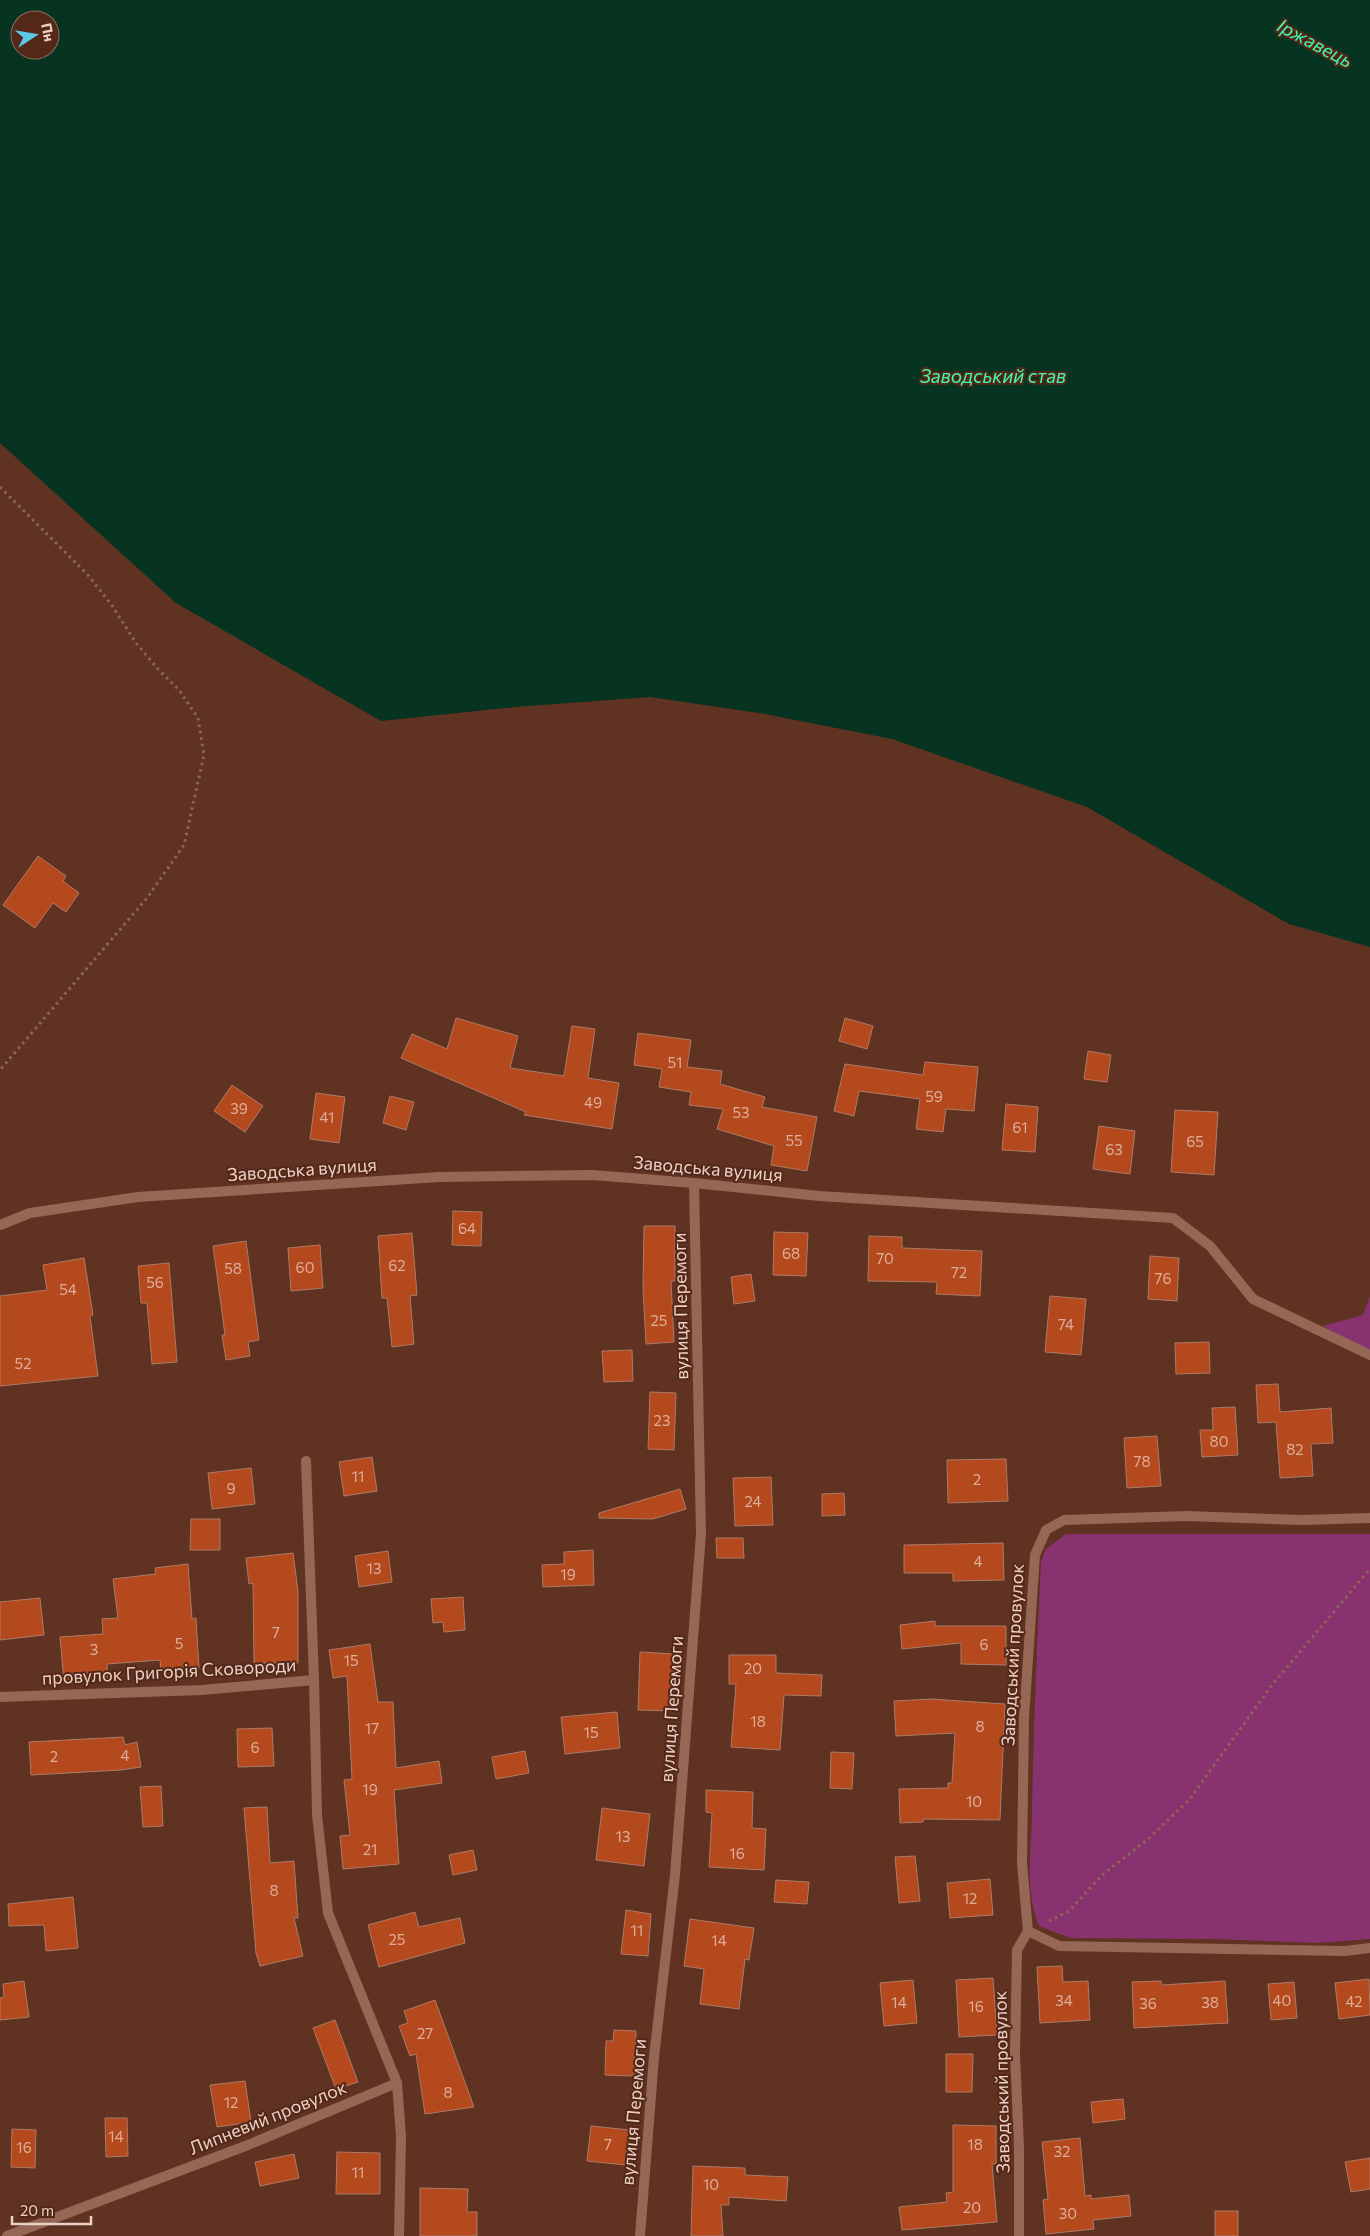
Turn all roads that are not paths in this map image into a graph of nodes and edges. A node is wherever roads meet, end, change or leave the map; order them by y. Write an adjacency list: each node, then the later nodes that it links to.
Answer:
1 (694, 1183): 2 (street, Заводська вулиця); 3 (street, Заводська вулиця); 13 (street, вулиця Перемоги)
2 (0, 1225)
3 (1370, 1354)
4 (306, 1461): 6 (street)
5 (1370, 1518): 8 (street, Заводський провулок)
6 (314, 1680): 7 (street, провулок Григорія Сковороди); 10 (street, провулок Григорія Сковороди)
7 (0, 1697)
8 (1028, 1932): 9 (street); 14 (street, Заводський провулок)
9 (1370, 1948)
10 (397, 2083): 11 (street, Липневий провулок); 12 (street)
11 (6, 2236)
12 (399, 2236)
13 (640, 2236)
14 (1019, 2236)

